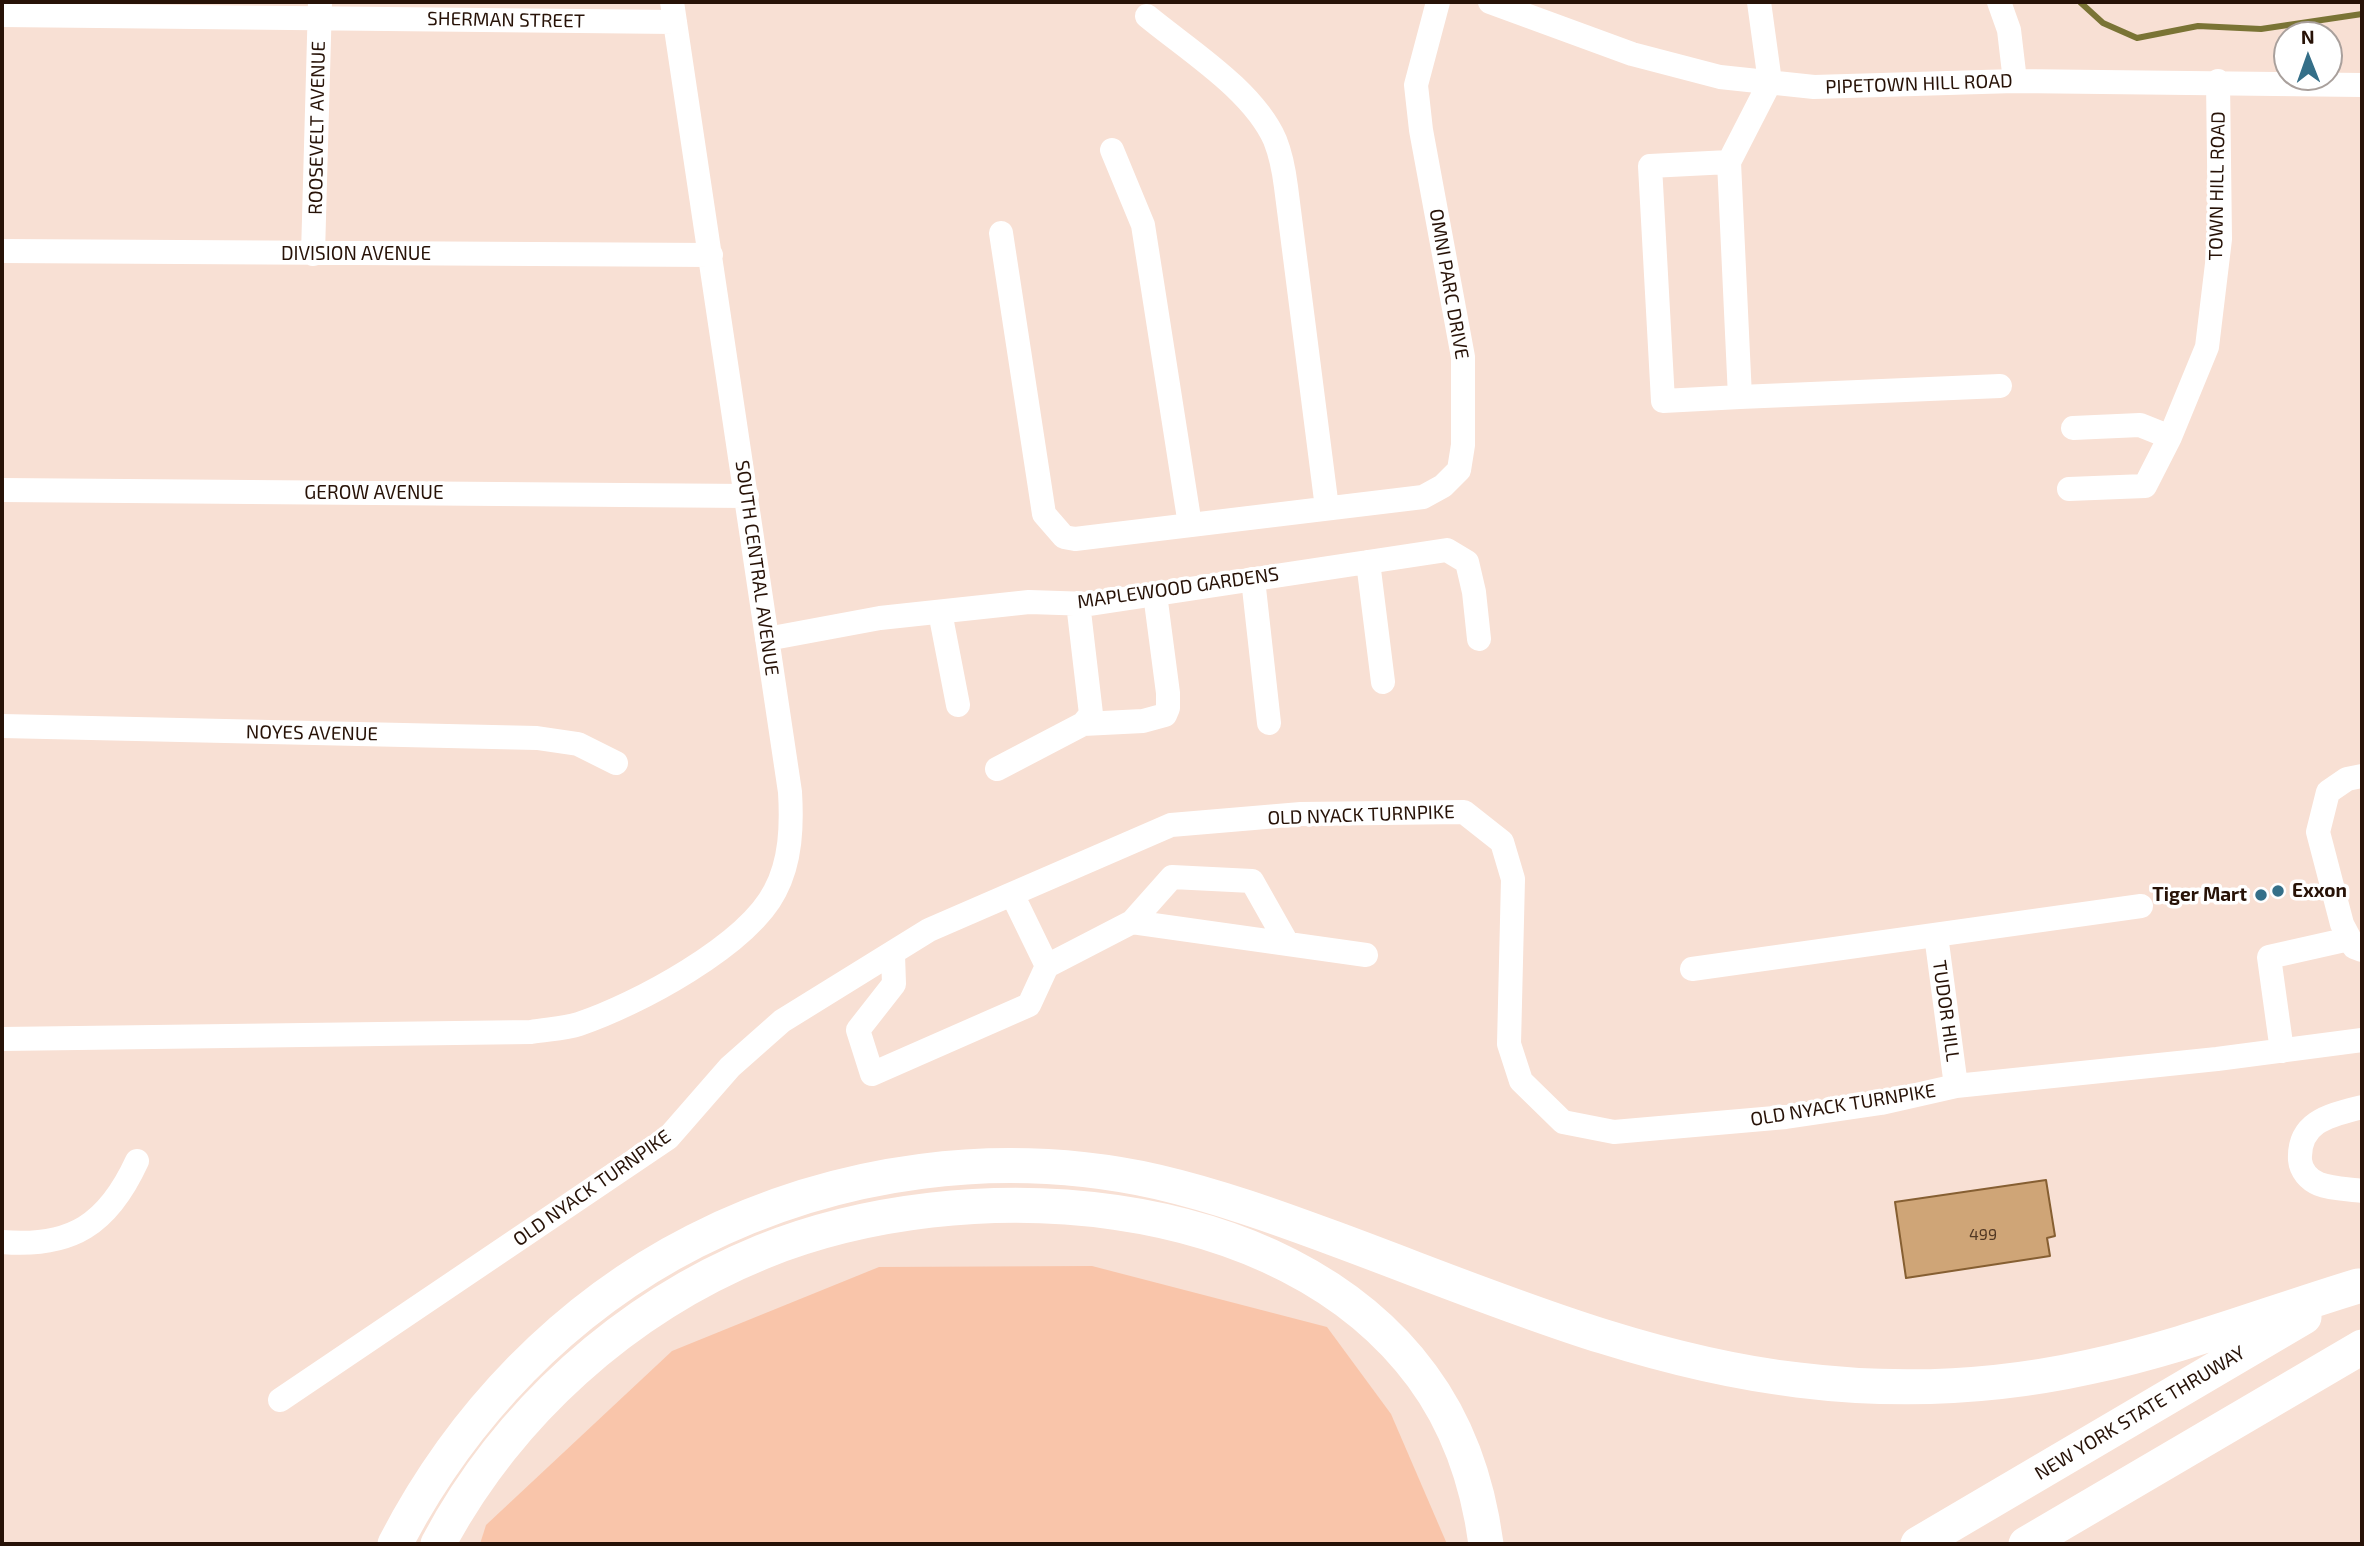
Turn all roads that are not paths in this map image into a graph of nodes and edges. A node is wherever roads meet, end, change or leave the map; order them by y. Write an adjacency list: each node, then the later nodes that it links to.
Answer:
1 (1438, 2): 26 (street, OMNI PARC DRIVE)
2 (1489, 2): 11 (street, PIPETOWN HILL ROAD)
3 (1759, 2): 11 (street)
4 (1999, 2): 9 (street)
5 (320, 10): 6 (street, SHERMAN STREET); 7 (street, SHERMAN STREET); 17 (street, ROOSEVELT AVENUE)
6 (674, 12): 18 (street, SOUTH CENTRAL AVENUE)
7 (2, 15)
8 (1147, 16): 26 (street)
9 (2015, 81): 10 (street, PIPETOWN HILL ROAD); 11 (street, PIPETOWN HILL ROAD)
10 (2218, 81): 12 (street, PIPETOWN HILL ROAD); 22 (street, TOWN HILL ROAD)
11 (1770, 82): 14 (street)
12 (2362, 85)
13 (1112, 150): 27 (street)
14 (1729, 162): 20 (street); 20 (street)
15 (1001, 233): 27 (street, OMNI PARC DRIVE)
16 (2, 251): 17 (street, DIVISION AVENUE)
17 (313, 254): 18 (street, DIVISION AVENUE)
18 (711, 255): 25 (street, SOUTH CENTRAL AVENUE)
19 (2000, 386): 20 (street)
20 (1740, 397)
21 (2073, 428): 22 (street)
22 (2170, 437): 23 (street, TOWN HILL ROAD)
23 (2069, 489)
24 (2, 490): 25 (street, GEROW AVENUE)
25 (747, 496): 33 (street, SOUTH CENTRAL AVENUE)
26 (1326, 508): 27 (street, OMNI PARC DRIVE)
27 (1190, 525)
28 (1368, 562): 29 (street, MAPLEWOOD GARDENS); 34 (street, MAPLEWOOD GARDENS); 35 (street)
29 (1253, 579): 30 (street, MAPLEWOOD GARDENS); 37 (street)
30 (1155, 594): 31 (street, MAPLEWOOD GARDENS); 38 (street)
31 (1078, 603): 32 (street, MAPLEWOOD GARDENS); 38 (street)
32 (940, 612): 33 (street, MAPLEWOOD GARDENS); 36 (street)
33 (767, 639): 53 (street, SOUTH CENTRAL AVENUE)
34 (1479, 639)
35 (1383, 682)
36 (958, 705)
37 (1269, 723)
38 (1083, 724): 41 (street)
39 (2, 726): 40 (street, NOYES AVENUE)
40 (616, 764)
41 (997, 769)
42 (2362, 776): 48 (street)
43 (1012, 894): 49 (street, OLD NYACK TURNPIKE); 51 (street); 56 (street, OLD NYACK TURNPIKE)
44 (2141, 906): 46 (street)
45 (1132, 922): 47 (street); 47 (street); 51 (street)
46 (1936, 935): 52 (street); 56 (street, TUDOR HILL)
47 (1287, 943): 50 (street)
48 (2356, 944): 55 (street)
49 (893, 955): 51 (street); 64 (street, OLD NYACK TURNPIKE)
50 (1366, 955)
51 (1047, 966)
52 (1692, 969)
53 (2, 1039)
54 (2362, 1040): 55 (street, OLD NYACK TURNPIKE)
55 (2282, 1051): 56 (street, OLD NYACK TURNPIKE)
56 (1956, 1086)
57 (2362, 1107): 59 (street)
58 (136, 1161): 60 (street)
59 (2362, 1191)
60 (2, 1242)
61 (2360, 1285): 62 (highway, NEW YORK STATE THRUWAY)
62 (2253, 1332): 65 (highway); 68 (highway, NEW YORK STATE THRUWAY)
63 (2362, 1347): 69 (highway)
64 (280, 1400)
65 (395, 1544)
66 (438, 1544): 67 (highway)
67 (1486, 1544)
68 (1918, 1544)
69 (2026, 1544)

